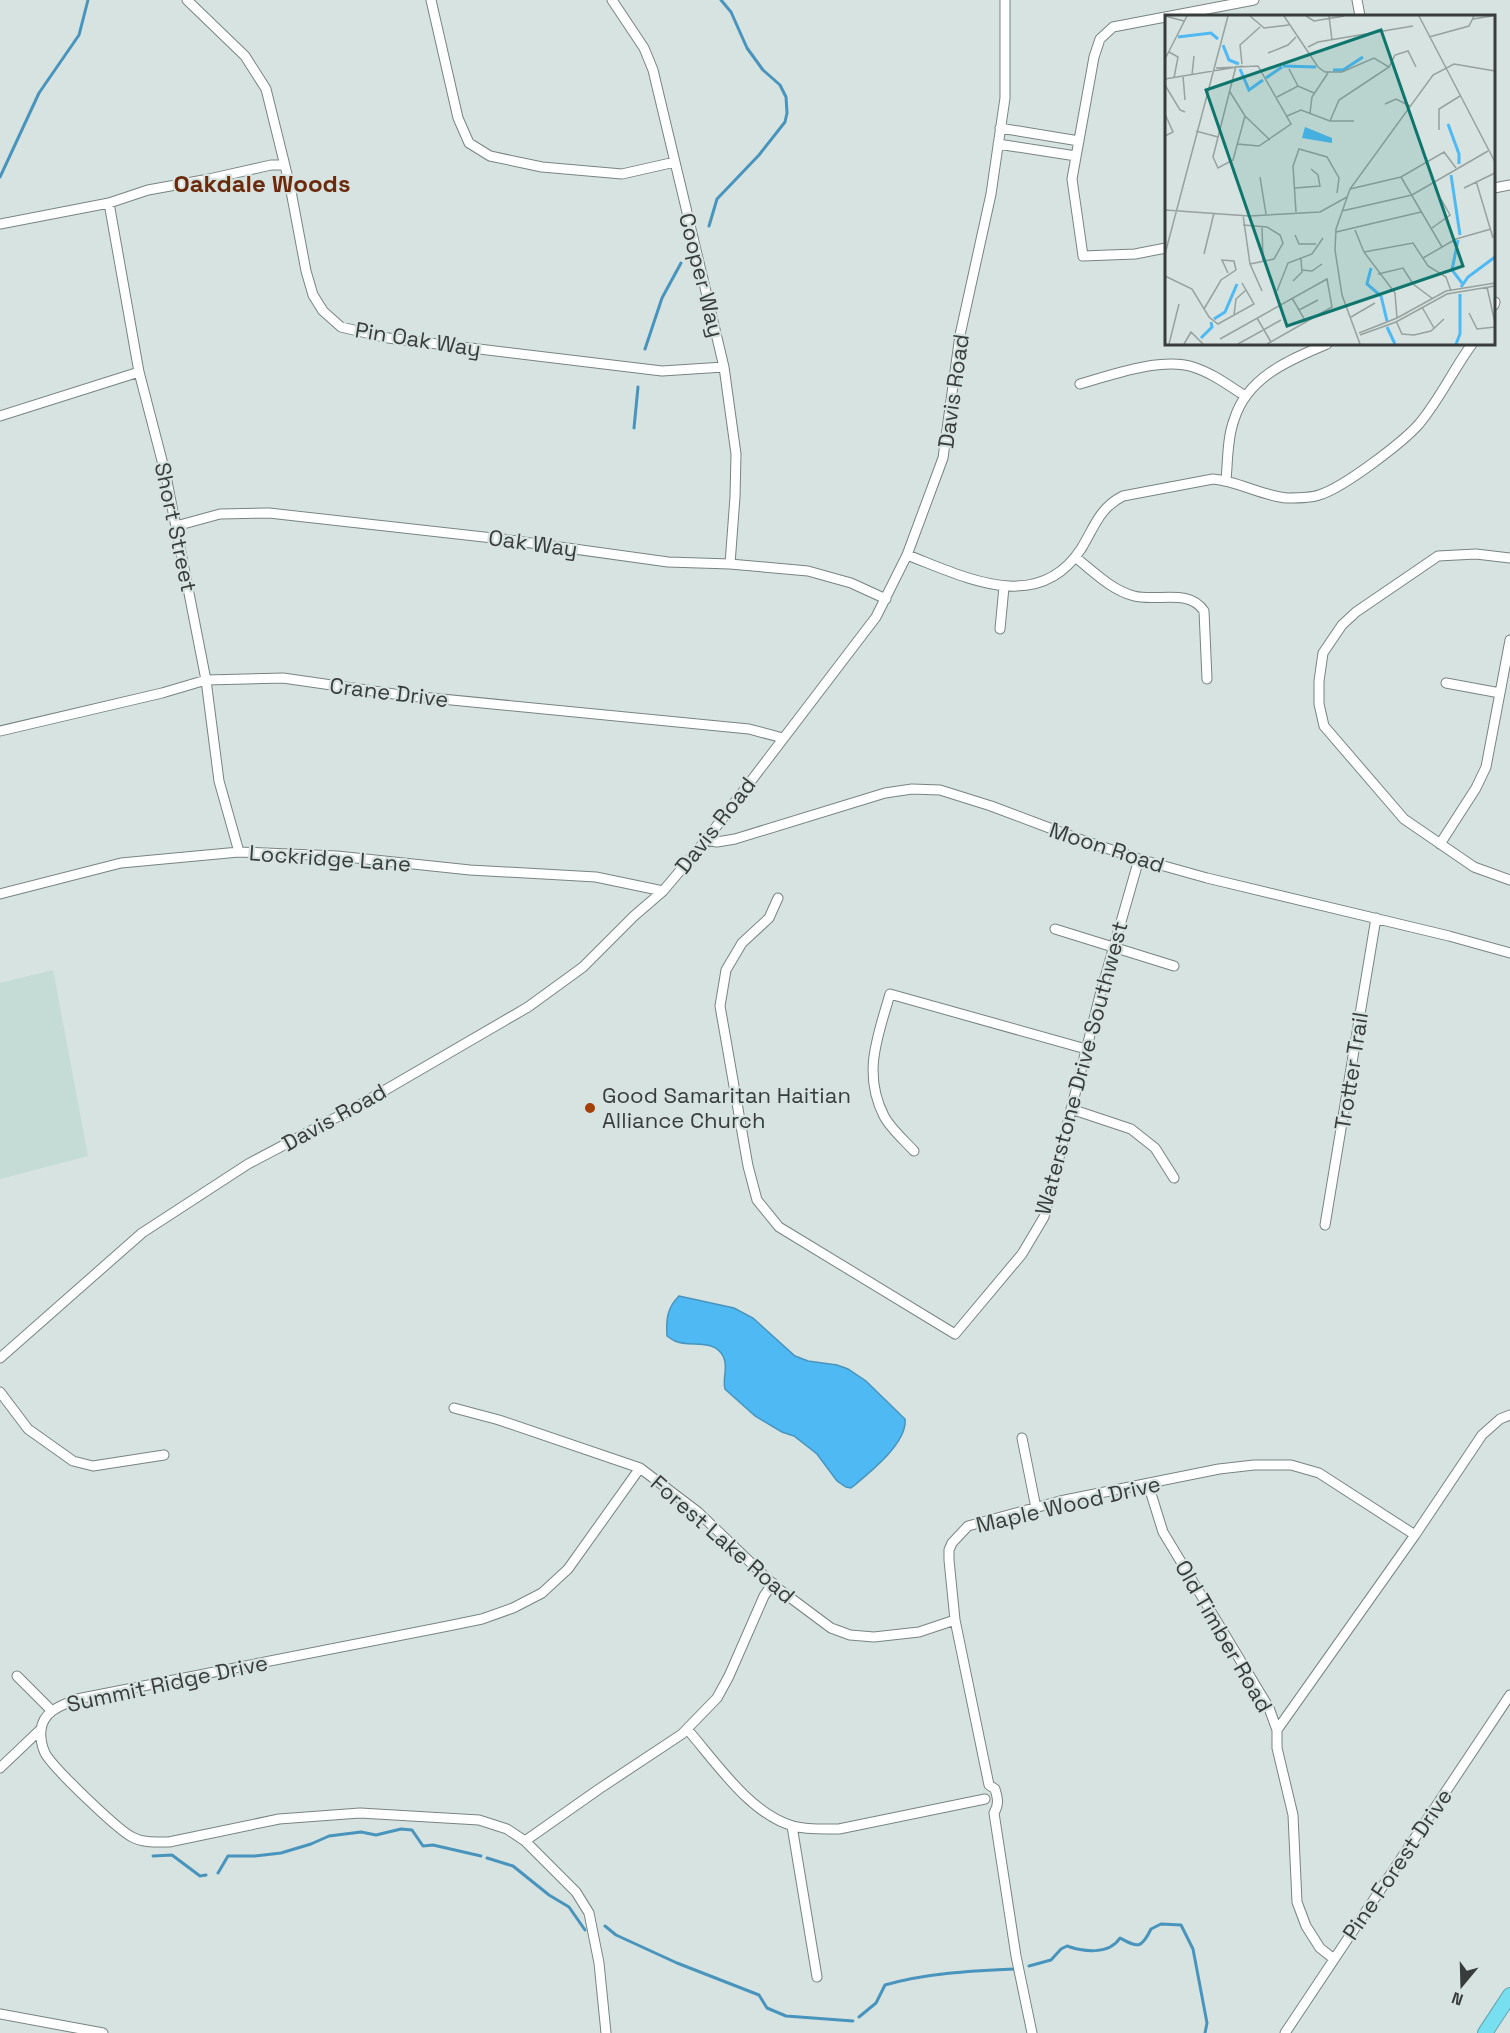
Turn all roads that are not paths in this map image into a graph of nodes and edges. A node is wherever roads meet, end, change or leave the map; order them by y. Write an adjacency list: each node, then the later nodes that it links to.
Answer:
1 (187, 0): 15 (street, Pin Oak Way)
2 (431, 0): 14 (street)
3 (612, 0): 14 (street, Cooper Way)
4 (1005, 0): 10 (street, Davis Road)
5 (1254, 0): 7 (street)
6 (1356, 0): 8 (street)
7 (1176, 15)
8 (1360, 15)
9 (1165, 17): 11 (street)
10 (1000, 128): 11 (street); 12 (street, Davis Road)
11 (1079, 141): 13 (street)
12 (998, 144): 13 (street); 30 (street, Davis Road)
13 (1076, 156): 20 (street)
14 (675, 162): 23 (street, Cooper Way)
15 (284, 165): 18 (street); 23 (street, Pin Oak Way)
16 (1510, 185): 17 (street)
17 (1495, 188)
18 (108, 202): 19 (street); 24 (street, Short Street)
19 (0, 224)
20 (1165, 248)
21 (1324, 345): 26 (street)
22 (1471, 345): 28 (street)
23 (724, 367): 33 (street, Cooper Way)
24 (139, 372): 27 (street); 29 (street, Short Street)
25 (1080, 384): 26 (street)
26 (1245, 396): 28 (street)
27 (0, 416)
28 (1226, 480): 31 (street)
29 (176, 526): 33 (street, Oak Way); 39 (street, Short Street)
30 (906, 555): 34 (street); 35 (street, Davis Road)
31 (1075, 557): 34 (street); 38 (street)
32 (1510, 558): 45 (street)
33 (730, 564): 35 (street, Oak Way)
34 (1004, 587): 36 (street)
35 (886, 599): 43 (street, Davis Road)
36 (1000, 629)
37 (1510, 640): 41 (street)
38 (1207, 679)
39 (206, 680): 42 (street, Crane Drive); 43 (street, Crane Drive); 46 (street, Short Street)
40 (1446, 683): 41 (street)
41 (1500, 693): 45 (street)
42 (0, 731)
43 (783, 738): 44 (street, Davis Road)
44 (706, 840): 47 (street, Moon Road); 49 (street, Davis Road)
45 (1440, 843): 48 (street)
46 (238, 852): 49 (street, Lockridge Lane); 50 (street, Lockridge Lane)
47 (1139, 859): 52 (street, Moon Road); 54 (street, Waterstone Drive Southwest)
48 (1510, 880)
49 (663, 891): 62 (street, Davis Road)
50 (0, 894)
51 (778, 898): 58 (street, Waterstone Drive Southwest)
52 (1376, 918): 55 (street, Moon Road); 61 (street, Trotter Trail)
53 (1055, 929): 54 (street)
54 (1114, 947): 56 (street); 57 (street, Waterstone Drive Southwest)
55 (1510, 953)
56 (1174, 966)
57 (1086, 1048): 58 (street, Waterstone Drive Southwest); 59 (street)
58 (1071, 1108): 60 (street)
59 (914, 1151)
60 (1174, 1178)
61 (1325, 1225)
62 (0, 1358)
63 (0, 1392): 67 (street)
64 (454, 1408): 68 (street, Forest Lake Road)
65 (1510, 1415): 71 (street)
66 (1022, 1438): 70 (street)
67 (164, 1455)
68 (640, 1468): 72 (street, Forest Lake Road); 76 (street, Summit Ridge Drive)
69 (1148, 1484): 70 (street, Maple Wood Drive); 71 (street, Maple Wood Drive); 79 (street, Old Timber Road)
70 (1036, 1508): 73 (street, Maple Wood Drive)
71 (1415, 1535): 79 (street)
72 (772, 1583): 73 (street, Forest Lake Road); 78 (street)
73 (955, 1620): 81 (street, Maple Wood Drive)
74 (17, 1676): 76 (street)
75 (1510, 1695): 86 (street, Pine Forest Drive)
76 (51, 1710): 77 (street, Summit Ridge Drive)
77 (40, 1729): 80 (street); 85 (street, Summit Ridge Drive)
78 (687, 1729): 84 (street); 85 (street)
79 (1277, 1730): 86 (street, Old Timber Road)
80 (0, 1768)
81 (989, 1785): 82 (street, Maple Wood Drive); 83 (street, Maple Wood Drive)
82 (985, 1799): 83 (street, Maple Wood Drive); 84 (street)
83 (994, 1813): 92 (street, Maple Wood Drive)
84 (792, 1826): 87 (street)
85 (525, 1841): 91 (street, Summit Ridge Drive)
86 (1334, 1959): 93 (street, Pine Forest Drive)
87 (817, 1977)
88 (1510, 1995): 94 (highway)
89 (0, 2014): 90 (street)
90 (102, 2033)
91 (606, 2033)
92 (1032, 2033)
93 (1285, 2033)
94 (1485, 2033)

